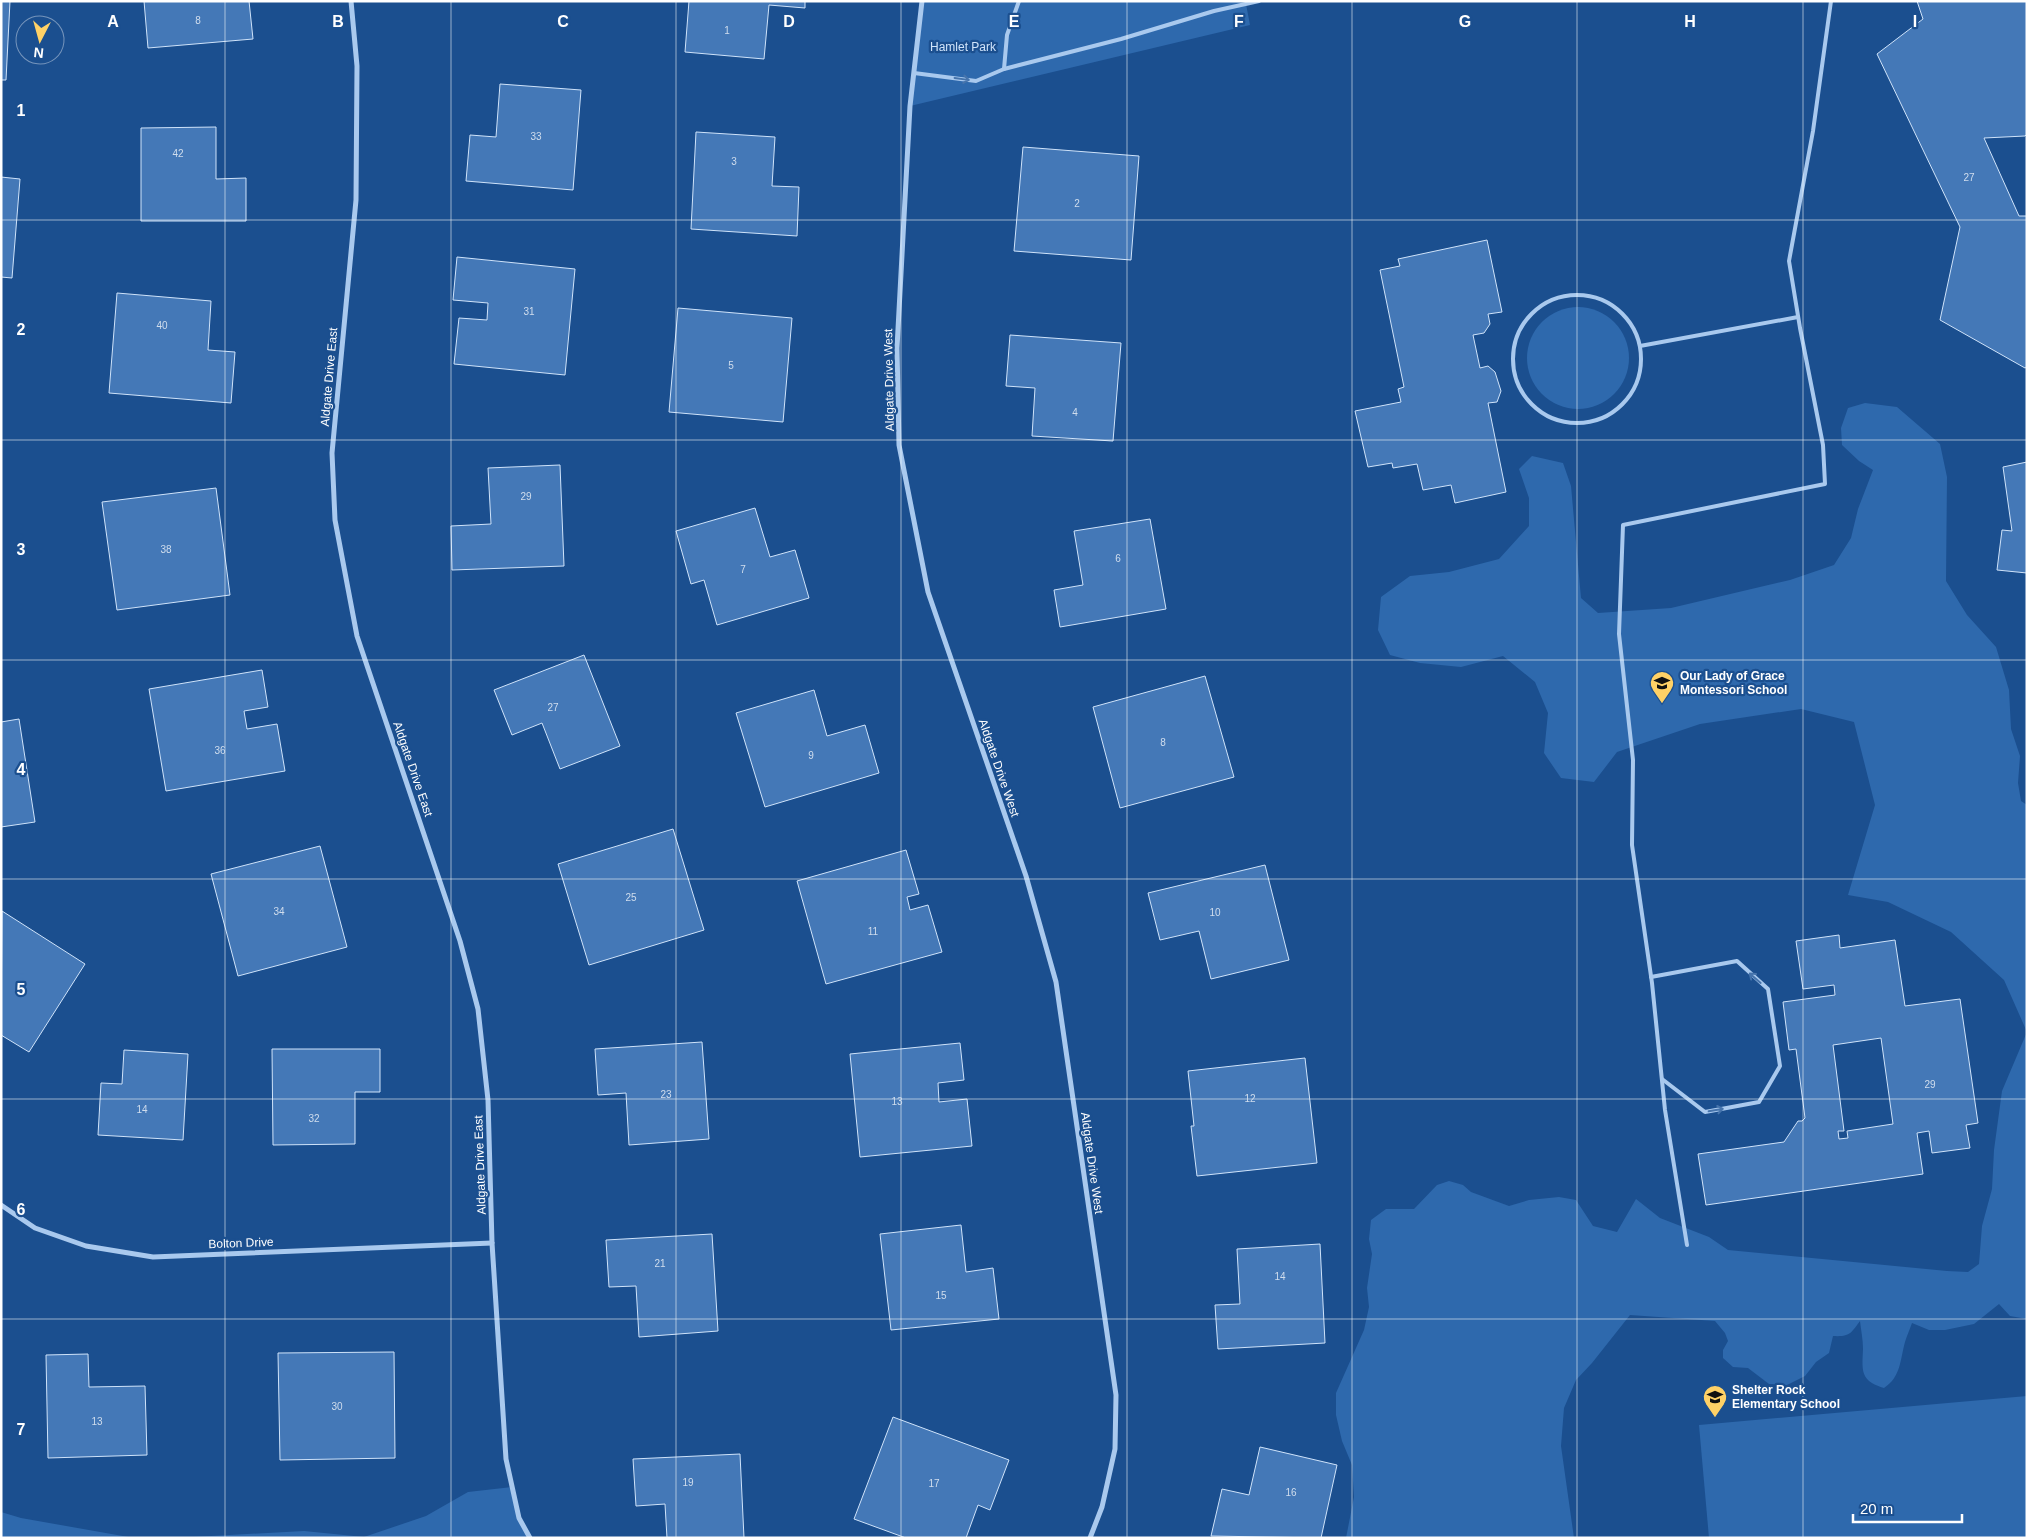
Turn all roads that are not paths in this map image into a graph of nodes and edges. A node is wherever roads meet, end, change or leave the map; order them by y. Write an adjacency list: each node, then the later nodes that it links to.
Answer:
1 (350, 1): 13 (street, Aldgate Drive East)
2 (922, 1): 7 (street, Aldgate Drive West)
3 (1019, 1): 6 (lane)
4 (1259, 1): 6 (lane)
5 (1831, 1): 8 (lane)
6 (1004, 69): 7 (lane, one-way to 6)
7 (914, 73): 16 (street, Aldgate Drive West)
8 (1798, 317): 9 (lane); 10 (lane)
9 (1640, 346): 9 (lane)
10 (1651, 976): 11 (lane); 11 (lane, one-way to 10)
11 (1662, 1079): 14 (lane)
12 (1, 1205): 13 (street, Bolton Drive)
13 (492, 1243): 15 (street, Aldgate Drive East)
14 (1688, 1245)
15 (530, 1538)
16 (1090, 1538)

